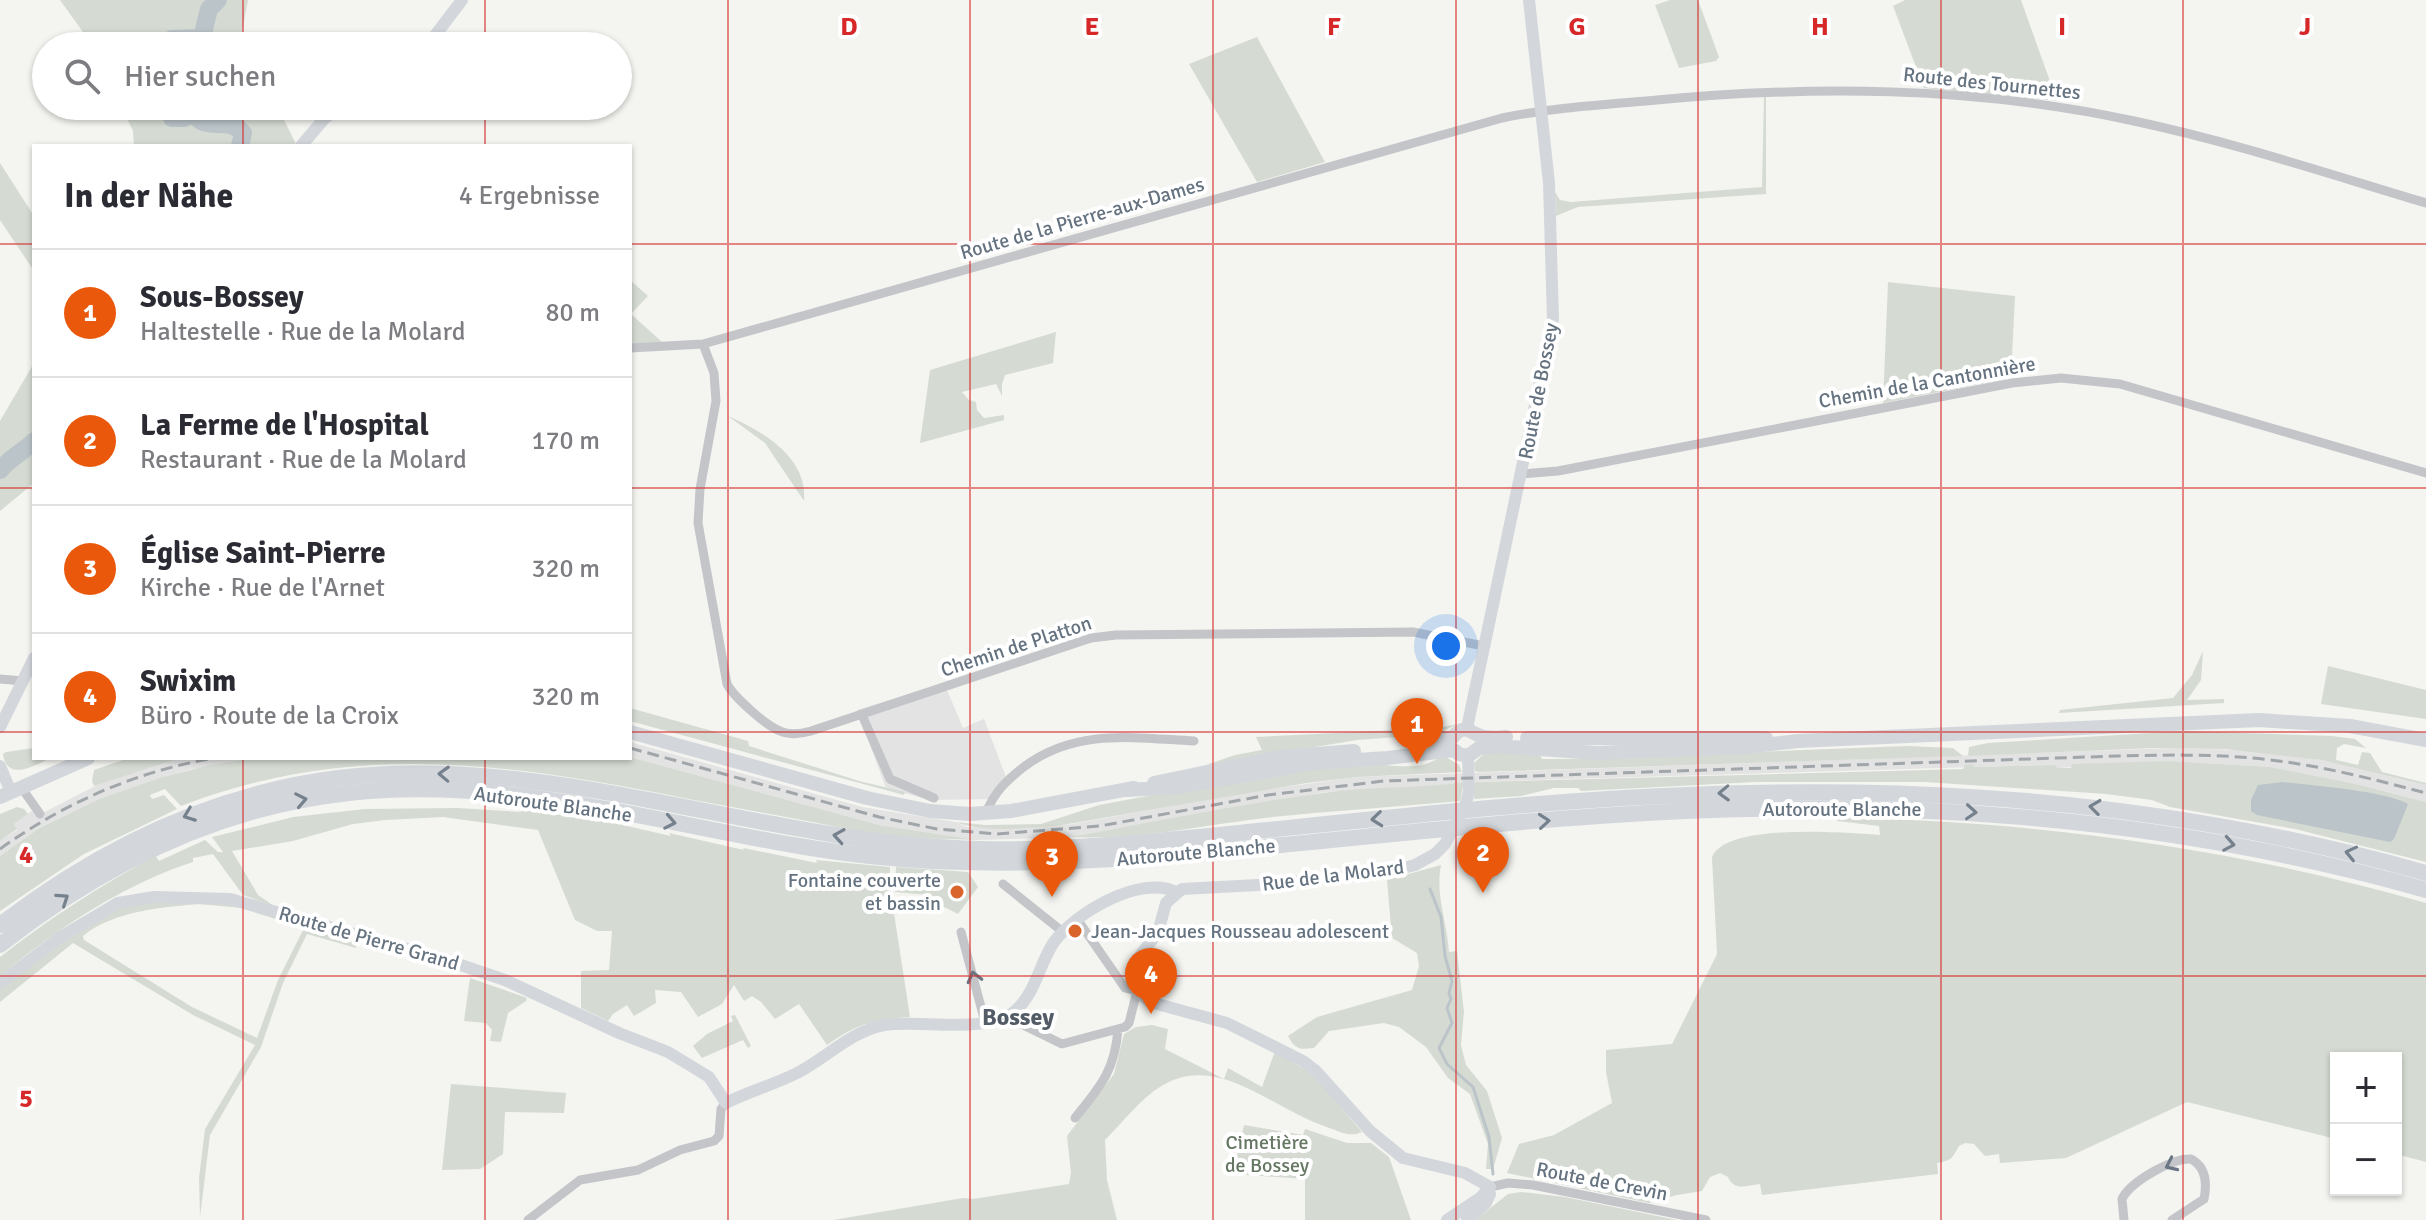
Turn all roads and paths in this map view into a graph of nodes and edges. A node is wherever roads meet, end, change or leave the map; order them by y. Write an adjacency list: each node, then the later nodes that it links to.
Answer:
1 (462, 0): 3 (street)
2 (1529, 0): 4 (street, Route de Bossey)
3 (438, 32)
4 (1542, 110): 7 (street, Route des Tournettes); 8 (street, Route de la Pierre-aux-Dames); 11 (street, Route de Bossey)
5 (323, 120): 6 (street)
6 (303, 144)
7 (2426, 203)
8 (703, 344): 9 (street, Route de la Pierre-aux-Dames); 16 (street, Chemin de Platton)
9 (632, 348)
10 (2426, 473): 11 (street, Chemin de la Cantonnière)
11 (1522, 474): 12 (street, Route de Bossey)
12 (1484, 646): 16 (street, Chemin de Platton); 21 (street, Route de Bossey)
13 (32, 662): 15 (street)
14 (0, 679): 15 (street)
15 (23, 681): 17 (street)
16 (862, 715): 25 (street)
17 (0, 727)
18 (632, 733): 26 (main road)
19 (2426, 740): 21 (main road)
20 (1194, 741): 26 (street)
21 (1466, 743): 26 (main road); 31 (street, Rue de la Molard)
22 (83, 760): 24 (main road)
23 (0, 766): 24 (street)
24 (10, 792): 27 (street)
25 (934, 798)
26 (986, 813)
27 (40, 814)
28 (2426, 873): 33 (highway, Autoroute Blanche, one-way to 33)
29 (1003, 884): 35 (street)
30 (2426, 890): 36 (highway, Autoroute Blanche, one-way to 30)
31 (1171, 897): 32 (street, Rue de la Molard); 38 (street)
32 (1077, 919): 35 (street); 38 (street)
33 (0, 925)
34 (961, 932): 40 (street, one-way to 34)
35 (1063, 932): 39 (street)
36 (0, 945)
37 (0, 983): 42 (street, Route de Pierre Grand)
38 (1137, 991): 41 (street); 44 (street)
39 (1007, 1017): 40 (street); 41 (street)
40 (985, 1022): 42 (street)
41 (1118, 1029): 43 (street)
42 (726, 1103): 45 (street)
43 (1075, 1118)
44 (1490, 1187): 46 (street); 47 (street); 48 (street, Route de Crevin)
45 (528, 1220)
46 (1447, 1220)
47 (1467, 1220)
48 (1706, 1220)
49 (2124, 1220): 50 (street, one-way to 49)
50 (2172, 1220)

